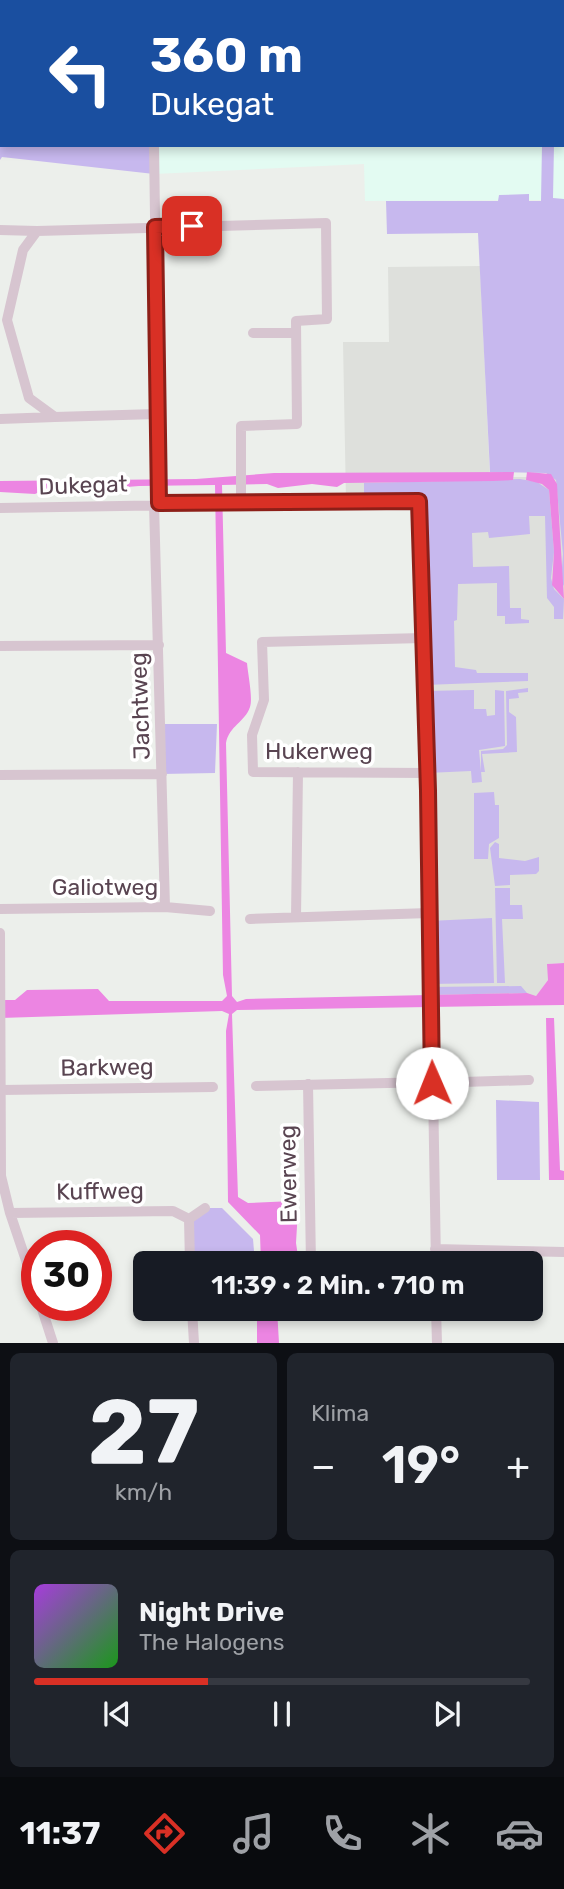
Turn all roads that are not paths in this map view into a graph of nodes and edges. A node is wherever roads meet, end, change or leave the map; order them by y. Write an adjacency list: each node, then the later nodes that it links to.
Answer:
1 (154, 147): 2 (street, Jachtweg)
2 (155, 227): 4 (street); 6 (street); 7 (street, Jachtweg)
3 (0, 230): 4 (street)
4 (37, 231): 8 (street)
5 (253, 333): 6 (street)
6 (296, 333): 10 (street)
7 (156, 414): 8 (street); 11 (street, Jachtweg)
8 (55, 417): 9 (street)
9 (0, 419)
10 (236, 502): 11 (street, Dukegat); 13 (street, Dukegat)
11 (156, 504): 12 (street, Dukegat); 14 (street, Jachtweg)
12 (0, 508)
13 (423, 638): 16 (street, Hukerweg); 17 (street)
14 (159, 645): 15 (street); 18 (street, Jachtweg)
15 (0, 646)
16 (298, 772): 17 (street, Hukerweg); 24 (street)
17 (427, 773): 23 (street)
18 (162, 774): 19 (street); 20 (street, Jachtweg)
19 (0, 775)
20 (165, 907): 21 (street, Galiotweg); 22 (street, Galiotweg)
21 (0, 909)
22 (210, 911)
23 (429, 914): 24 (street); 30 (street)
24 (296, 917): 25 (street)
25 (250, 919)
26 (0, 933): 27 (street)
27 (1, 990): 28 (street)
28 (2, 1022): 34 (street)
29 (529, 1080): 30 (street)
30 (432, 1083): 31 (street); 39 (street)
31 (308, 1084): 32 (street); 41 (street, Ewerweg)
32 (256, 1086)
33 (212, 1087): 34 (street, Barkweg)
34 (2, 1090): 36 (street)
35 (205, 1208): 37 (street)
36 (10, 1213): 37 (street, Kuffweg); 38 (street)
37 (189, 1219): 40 (street)
38 (21, 1246)
39 (435, 1249): 42 (street)
40 (190, 1251)
41 (311, 1251)
42 (564, 1252)
43 (46, 1321): 46 (street)
44 (193, 1321): 47 (street)
45 (436, 1321): 48 (street)
46 (54, 1343)
47 (194, 1343)
48 (437, 1343)

